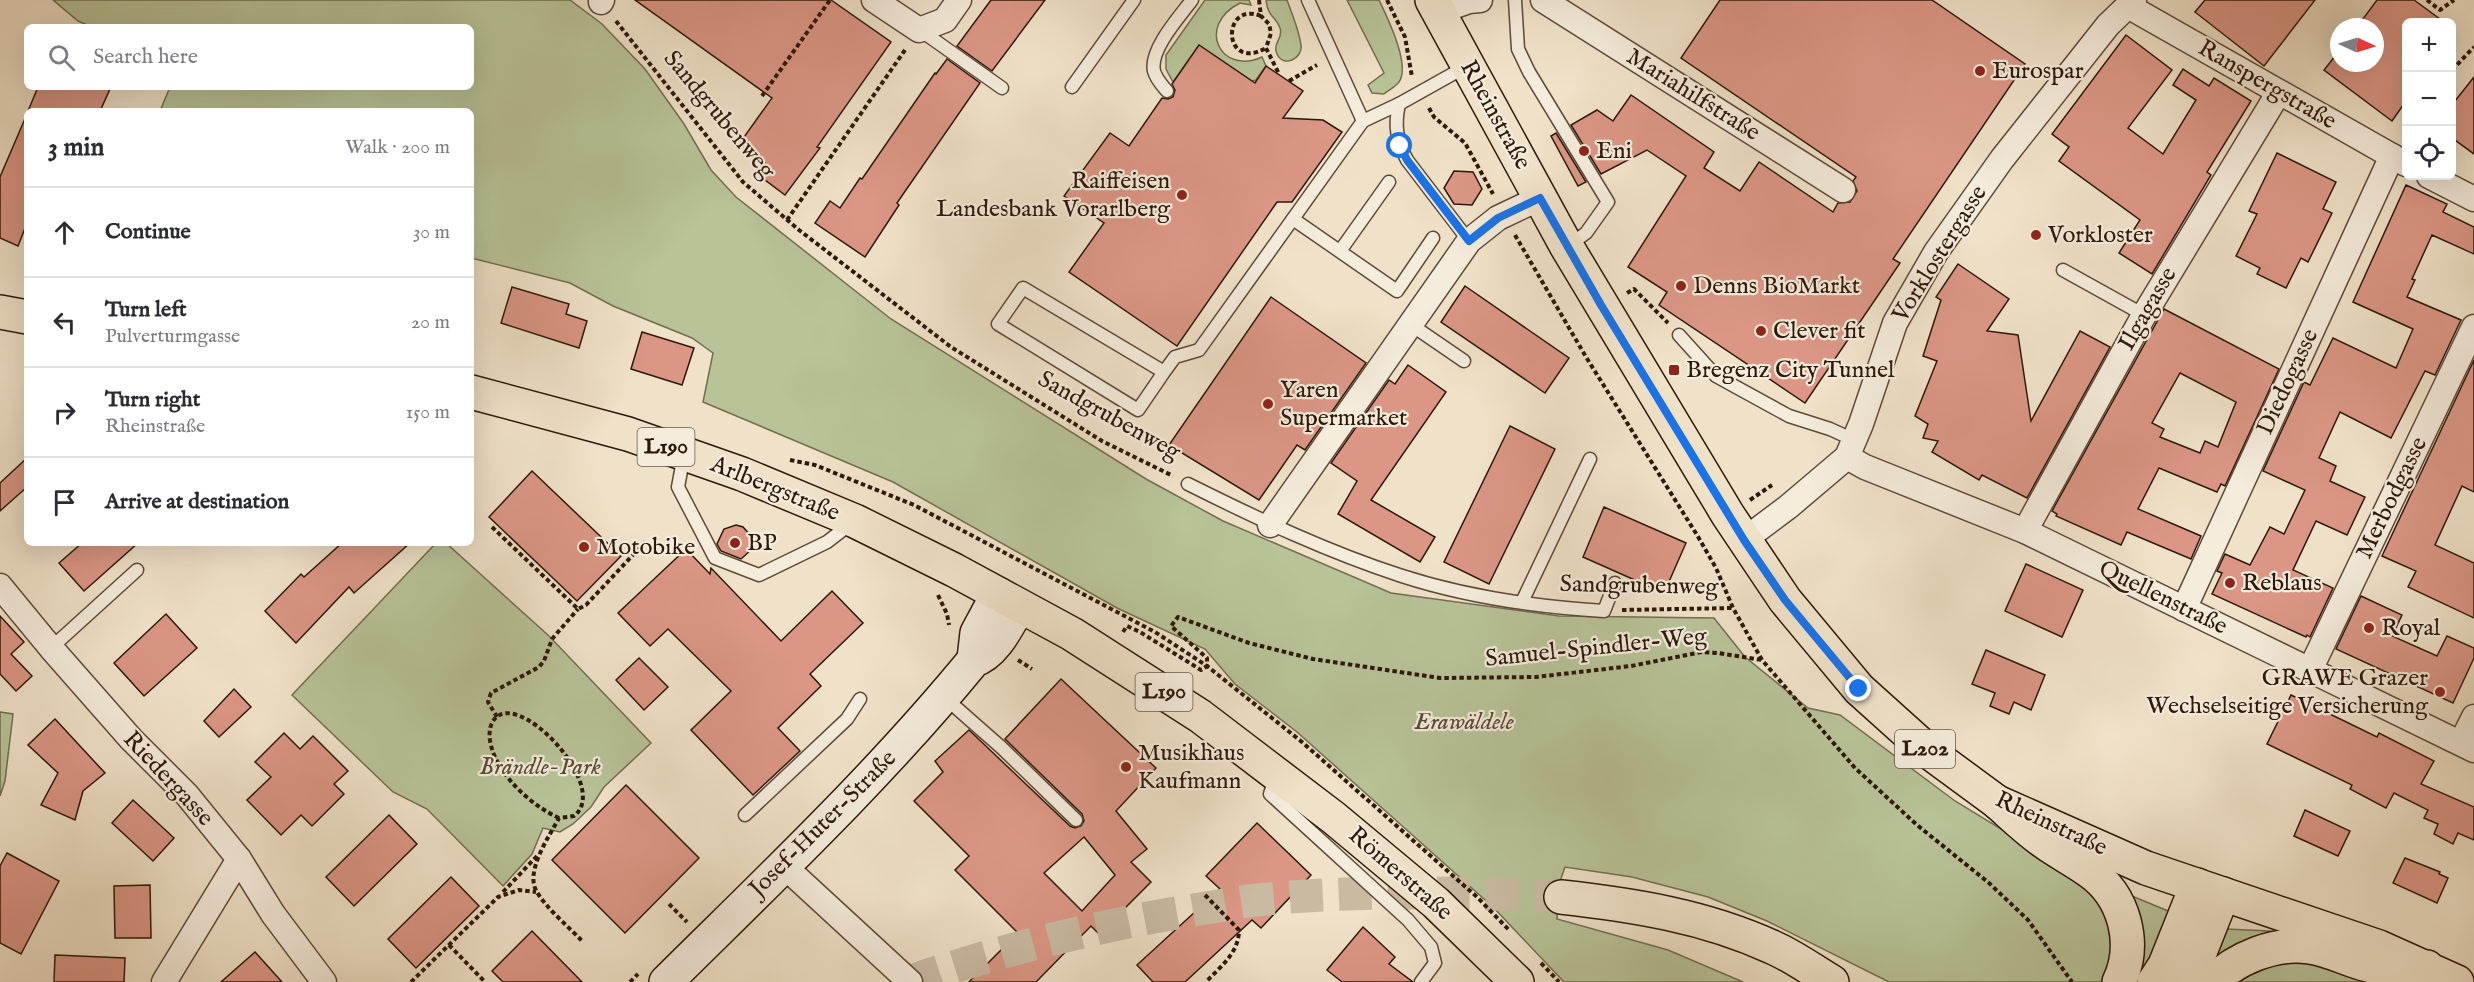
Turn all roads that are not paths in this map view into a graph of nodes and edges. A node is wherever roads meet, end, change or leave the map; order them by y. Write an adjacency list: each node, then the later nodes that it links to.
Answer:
1 (874, 0): 11 (street)
2 (959, 0): 11 (street)
3 (1134, 0): 13 (lane)
4 (1192, 0): 15 (lane)
5 (1308, 0): 18 (lane)
6 (1480, 0): 10 (street)
7 (1515, 0): 28 (lane)
8 (1543, 0): 22 (street, Mariahilfstraße)
9 (2131, 3): 16 (street, Ranspergstraße); 40 (street, Vorklostergasse)
10 (1435, 6): 12 (main road, Rheinstraße / L202)
11 (919, 30): 14 (lane)
12 (1468, 65): 17 (lane); 23 (main road, Rheinstraße / L202)
13 (1072, 87)
14 (1002, 88)
15 (1167, 91)
16 (2279, 92): 19 (street, Ranspergstraße); 32 (street, Ilgagasse)
17 (1399, 104): 18 (lane); 27 (lane)
18 (1363, 121): 25 (lane)
19 (2399, 160): 53 (street, Diedogasse)
20 (2436, 180): 24 (street)
21 (1389, 183): 29 (lane)
22 (1843, 190)
23 (1540, 198): 27 (street); 28 (main road, Rheinstraße / L202)
24 (2474, 200)
25 (1293, 219): 29 (lane); 38 (lane)
26 (1433, 238): 29 (lane)
27 (1469, 241): 34 (street)
28 (1567, 247): 47 (main road, Rheinstraße / L202)
29 (1340, 251)
30 (2063, 270): 32 (lane)
31 (0, 312): 33 (main road)
32 (2144, 315): 46 (street, Ilgagasse)
33 (24, 316)
34 (1410, 324): 37 (lane); 45 (street)
35 (2474, 327): 55 (street, Merbodgasse)
36 (1678, 335): 40 (lane)
37 (1464, 361)
38 (1164, 372): 38 (lane)
39 (474, 394): 41 (main road, Arlbergstraße / L190)
40 (1850, 448): 46 (street, Quellenstraße); 47 (street, Vorklostergasse)
41 (684, 453): 44 (main road, Arlbergstraße / L190); 44 (lane)
42 (1590, 459): 52 (lane)
43 (1188, 484): 45 (lane, Sandgrubenweg)
44 (855, 521): 51 (main road, Arlbergstraße / L190)
45 (1270, 525): 52 (lane, Sandgrubenweg)
46 (2025, 531): 53 (street, Quellenstraße)
47 (1744, 540): 61 (main road, Rheinstraße / L202)
48 (137, 570): 54 (lane)
49 (1615, 583): 52 (lane, Sandgrubenweg)
50 (0, 586): 54 (street, Riedergasse)
51 (1009, 600): 56 (main road, Josef-Huter-Straße); 60 (main road, Römerstraße / L190)
52 (1522, 602)
53 (2184, 609): 55 (street, Quellenstraße)
54 (51, 648): 64 (street, Riedergasse)
55 (2310, 670): 59 (street, Quellenstraße)
56 (944, 697): 63 (lane); 65 (main road, Josef-Huter-Straße)
57 (860, 699): 62 (lane)
58 (2474, 717): 59 (street)
59 (2467, 747)
60 (1276, 774): 73 (lane, Römerstraße); 74 (main road, Römerstraße / L190)
61 (1997, 802): 66 (main road, Rheinstraße / L202); 76 (main road)
62 (745, 815)
63 (1076, 820)
64 (239, 859): 69 (street); 70 (street, Riedergasse)
65 (783, 865): 71 (main road, Josef-Huter-Straße); 72 (street)
66 (2210, 890): 68 (main road, Rheinstraße / L202); 77 (main road); 78 (main road)
67 (1560, 897): 75 (main road)
68 (2427, 967): 79 (main road); 80 (main road, Rheinstraße / L202)
69 (164, 982)
70 (324, 982)
71 (666, 982)
72 (910, 982)
73 (1421, 982)
74 (1517, 982)
75 (1832, 982)
76 (2119, 982)
77 (2154, 982)
78 (2185, 982)
79 (2212, 982)
80 (2457, 982)

